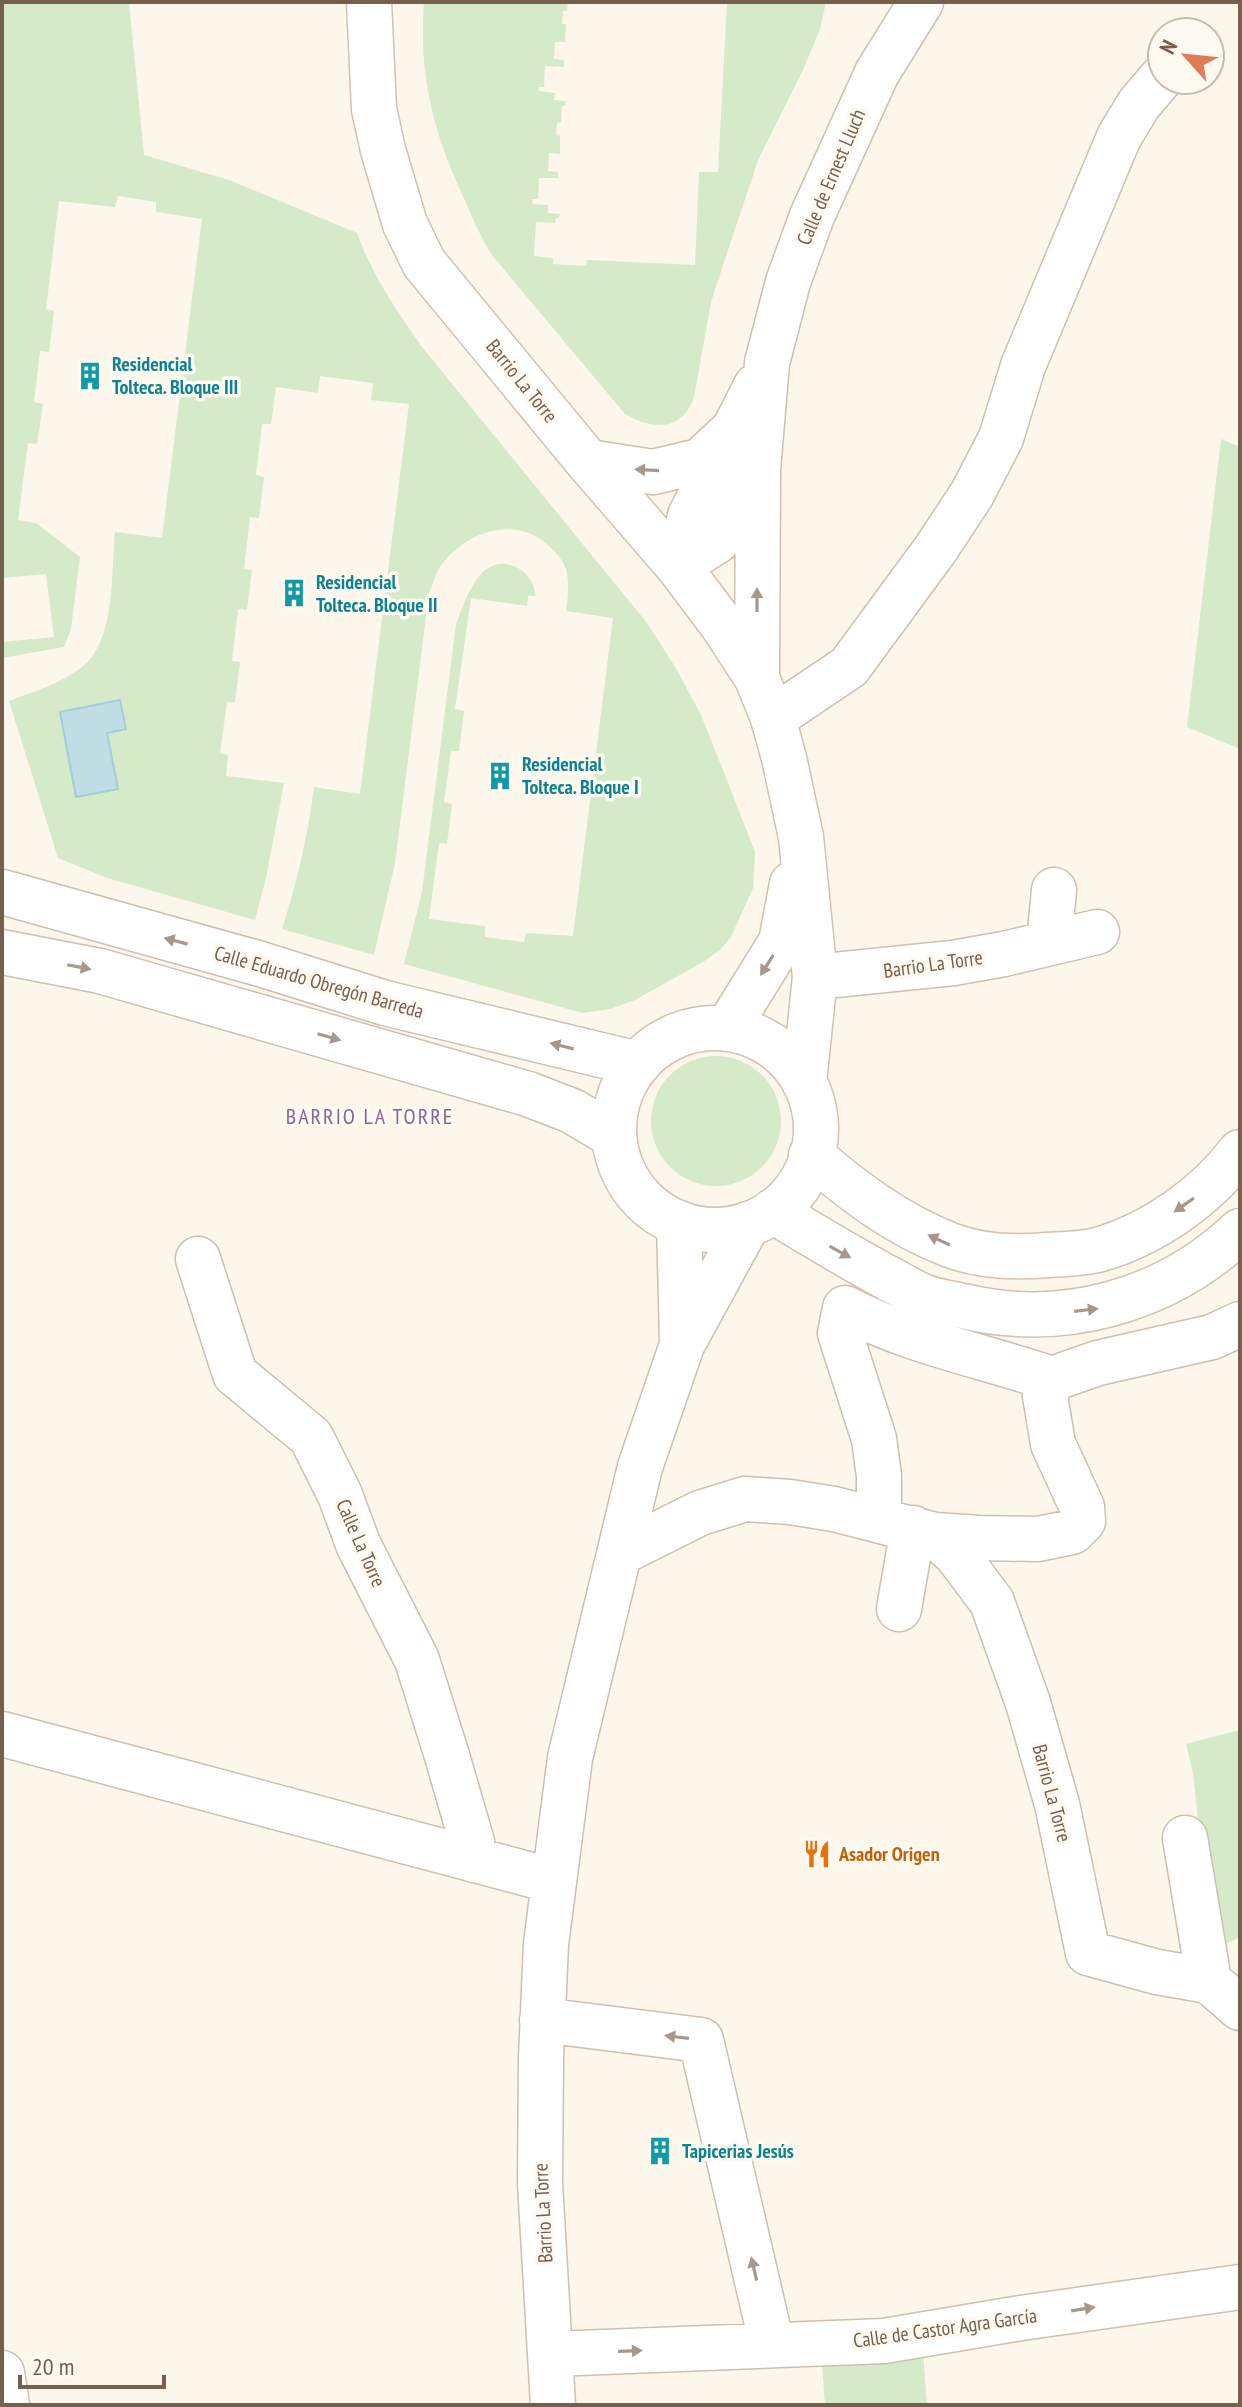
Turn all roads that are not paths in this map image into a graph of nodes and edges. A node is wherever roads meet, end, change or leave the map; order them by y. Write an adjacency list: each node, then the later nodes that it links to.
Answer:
1 (369, 2): 6 (street, Barrio La Torre)
2 (921, 2): 4 (street, Calle de Ernest Lluch)
3 (1146, 96): 10 (street)
4 (767, 363): 5 (street, Calle de Ernest Lluch); 7 (street, Calle de Ernest Lluch)
5 (737, 426): 6 (street, Calle de Ernest Lluch, one-way to 6); 8 (street, Calle de Ernest Lluch)
6 (588, 462): 8 (street, Barrio La Torre)
7 (758, 470): 8 (street, Calle de Ernest Lluch); 9 (street, Calle de Ernest Lluch, one-way to 7)
8 (678, 566): 9 (street, Barrio La Torre)
9 (757, 678): 10 (street, Barrio La Torre)
10 (773, 718): 11 (street, Barrio La Torre)
11 (801, 837): 17 (street, Barrio La Torre); 18 (street, Barrio La Torre, one-way to 18)
12 (1054, 890): 15 (street)
13 (2, 892): 19 (street, Calle Eduardo Obregón Barreda, one-way to 13)
14 (1097, 932): 15 (street, Barrio La Torre)
15 (1049, 943): 17 (street, Barrio La Torre)
16 (2, 952): 21 (street, one-way to 21)
17 (815, 977): 20 (street, Barrio La Torre)
18 (727, 1029): 19 (street, Barrio La Torre); 20 (street, Barrio La Torre)
19 (638, 1064): 21 (street, Barrio La Torre)
20 (804, 1082): 23 (street, Barrio La Torre)
21 (614, 1136): 25 (street, Barrio La Torre)
22 (1240, 1152): 23 (street, one-way to 23)
23 (811, 1155): 24 (street, Barrio La Torre)
24 (760, 1217): 25 (street, Barrio La Torre); 26 (street, one-way to 26); 29 (street, Barrio La Torre)
25 (679, 1223): 29 (street, Barrio La Torre)
26 (1240, 1231)
27 (198, 1259): 36 (street, Calle La Torre)
28 (1240, 1324): 30 (street)
29 (682, 1345): 32 (street, Barrio La Torre)
30 (1052, 1379): 31 (street); 31 (street)
31 (909, 1528): 32 (street); 33 (street); 38 (street, Barrio La Torre)
32 (620, 1553): 37 (street, Barrio La Torre)
33 (899, 1609)
34 (2, 1734): 36 (street)
35 (1185, 1838): 38 (street, Barrio La Torre)
36 (474, 1860): 37 (street)
37 (554, 1881): 39 (street, Barrio La Torre)
38 (1224, 1994)
39 (542, 2020): 41 (street, one-way to 39); 42 (street, Barrio La Torre)
40 (1234, 2284): 41 (street, Calle de Castor Agra García, one-way to 40)
41 (772, 2345): 42 (street, Calle de Castor Agra García, one-way to 41)
42 (552, 2354): 45 (street, Barrio La Torre)
43 (2, 2373): 44 (street)
44 (7, 2405)
45 (553, 2405)

